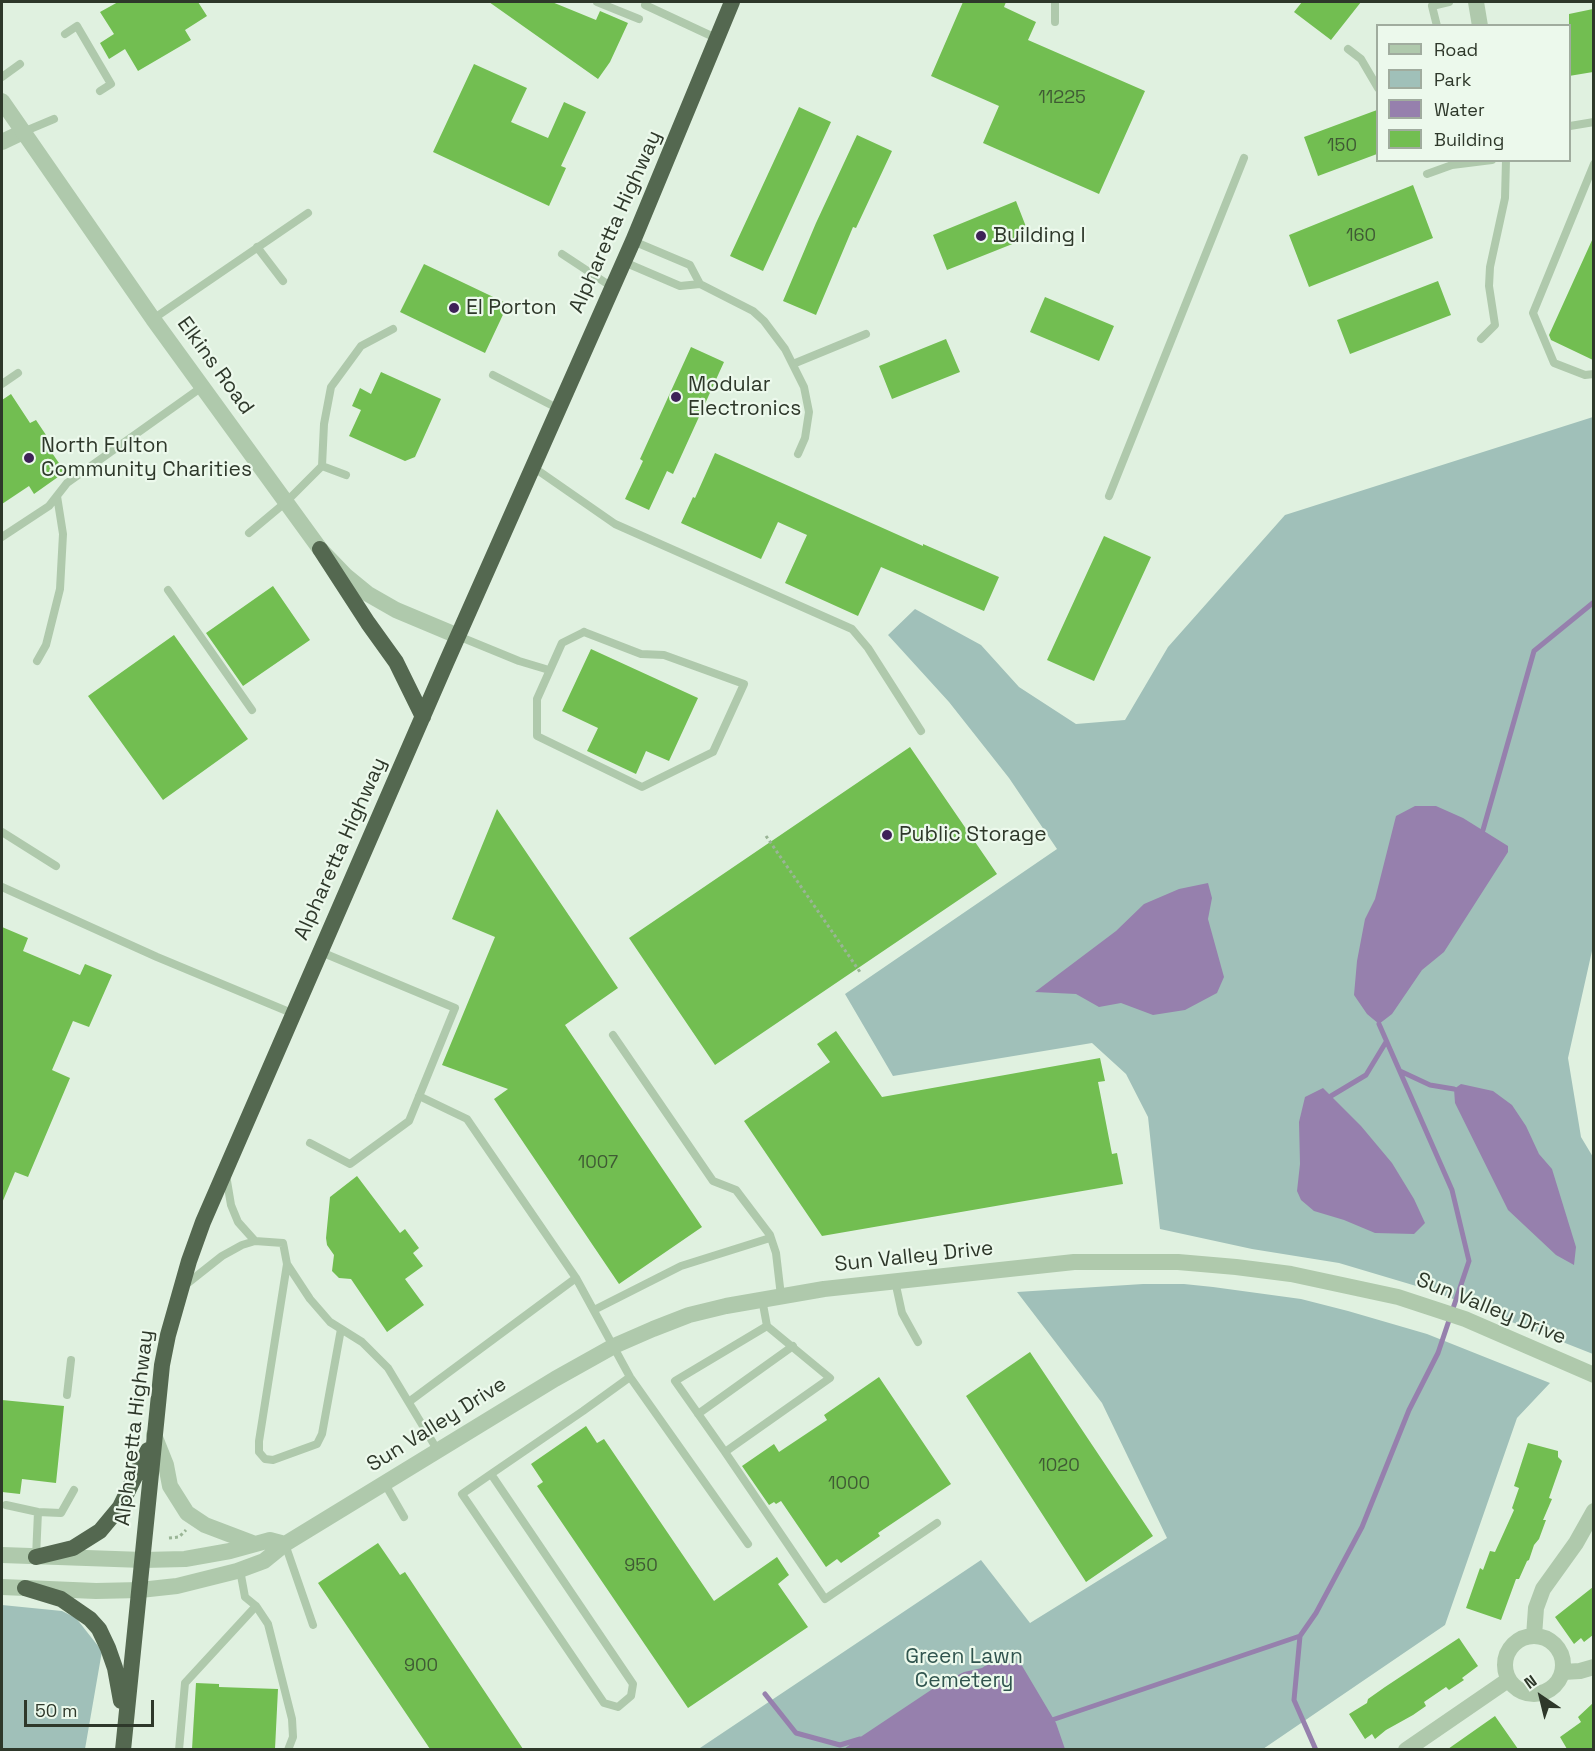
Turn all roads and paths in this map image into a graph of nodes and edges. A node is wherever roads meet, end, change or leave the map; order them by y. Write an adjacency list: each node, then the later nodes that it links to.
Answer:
1 (597, 2): 7 (lane)
2 (646, 2): 12 (lane)
3 (732, 2): 12 (highway, Alpharetta Highway)
4 (1055, 2): 8 (lane)
5 (1449, 2): 9 (lane)
6 (1476, 2): 10 (street)
7 (639, 19)
8 (1055, 22)
9 (1436, 24)
10 (1480, 24)
11 (65, 34): 17 (lane)
12 (718, 39): 30 (highway, Alpharetta Highway)
13 (1348, 49): 16 (lane)
14 (20, 64): 15 (lane)
15 (2, 77)
16 (1376, 86)
17 (100, 91)
18 (2, 102): 22 (street, Elkins Road)
19 (54, 119): 22 (lane)
20 (1593, 122): 21 (lane)
21 (1571, 126)
22 (23, 132): 23 (street); 37 (street, Elkins Road)
23 (2, 142)
24 (1244, 158): 53 (lane)
25 (1476, 162): 28 (lane)
26 (1506, 162): 40 (lane)
27 (1593, 164): 43 (lane)
28 (1427, 174)
29 (308, 213): 31 (lane)
30 (633, 241): 33 (highway, Alpharetta Highway); 35 (lane)
31 (257, 247): 34 (lane); 37 (lane)
32 (562, 254): 36 (lane)
33 (624, 262): 35 (lane); 36 (highway, Alpharetta Highway)
34 (283, 281)
35 (700, 284): 41 (lane)
36 (612, 287): 47 (highway, Alpharetta Highway)
37 (153, 319): 46 (street, Elkins Road)
38 (393, 329): 49 (lane)
39 (866, 334): 41 (lane)
40 (1481, 339)
41 (793, 364): 48 (lane)
42 (18, 373): 45 (lane)
43 (1593, 374)
44 (493, 375): 47 (lane)
45 (2, 384)
46 (202, 387): 52 (lane); 54 (street, Elkins Road)
47 (559, 409): 50 (highway, Alpharetta Highway)
48 (798, 454)
49 (322, 466): 51 (lane); 54 (lane)
50 (533, 467): 59 (highway, Alpharetta Highway); 64 (lane)
51 (346, 476)
52 (57, 496): 56 (lane); 60 (lane)
53 (1108, 496)
54 (286, 502): 55 (lane); 57 (street, Elkins Road)
55 (249, 532)
56 (2, 537)
57 (320, 549): 59 (street, Elkins Road); 63 (highway)
58 (168, 590): 62 (lane)
59 (458, 636): 61 (lane); 63 (highway, Alpharetta Highway)
60 (37, 661)
61 (549, 670): 61 (lane)
62 (252, 710)
63 (423, 717): 69 (highway, Alpharetta Highway)
64 (921, 731)
65 (2, 832): 67 (lane)
66 (766, 836): 70 (path)
67 (56, 866)
68 (2, 887): 71 (lane)
69 (321, 952): 71 (highway, Alpharetta Highway); 73 (lane)
70 (860, 972)
71 (294, 1014): 75 (highway, Alpharetta Highway)
72 (613, 1035): 76 (lane)
73 (419, 1096): 74 (lane); 79 (lane)
74 (310, 1143)
75 (225, 1170): 77 (lane); 81 (highway, Alpharetta Highway)
76 (770, 1238): 82 (lane); 84 (lane)
77 (255, 1241): 78 (lane); 81 (lane)
78 (287, 1263): 86 (lane); 86 (lane)
79 (576, 1278): 84 (lane); 94 (lane)
80 (895, 1281): 82 (street, Sun Valley Drive); 87 (lane); 91 (street, Sun Valley Drive)
81 (180, 1289): 96 (highway, Alpharetta Highway)
82 (781, 1296): 83 (street, Sun Valley Drive)
83 (762, 1299): 85 (lane); 88 (street, Sun Valley Drive)
84 (594, 1310): 88 (lane)
85 (767, 1326): 89 (lane); 95 (lane)
86 (341, 1329): 94 (lane)
87 (918, 1342)
88 (614, 1346): 92 (lane); 97 (street, Sun Valley Drive)
89 (793, 1346): 95 (lane); 98 (lane)
90 (71, 1360): 93 (lane)
91 (1593, 1375)
92 (630, 1377): 99 (lane); 111 (lane)
93 (67, 1395)
94 (410, 1401): 97 (lane)
95 (698, 1414): 98 (lane)
96 (154, 1435): 109 (street); 113 (highway); 114 (highway, Alpharetta Highway)
97 (438, 1450): 100 (street, Sun Valley Drive)
98 (726, 1452): 106 (lane)
99 (491, 1473): 99 (lane)
100 (385, 1484): 105 (lane); 110 (street, Sun Valley Drive)
101 (74, 1490): 104 (lane)
102 (6, 1505): 104 (lane)
103 (1593, 1511): 121 (street)
104 (38, 1512): 113 (lane)
105 (404, 1518)
106 (937, 1523)
107 (189, 1528): 108 (path)
108 (169, 1538)
109 (255, 1544): 110 (street); 114 (street)
110 (285, 1544): 115 (street, Sun Valley Drive); 120 (lane)
111 (748, 1544)
112 (2, 1555): 113 (street)
113 (36, 1557): 114 (street)
114 (143, 1560): 118 (highway, Alpharetta Highway)
115 (240, 1570): 118 (street, Sun Valley Drive); 119 (lane)
116 (2, 1587): 117 (street, Sun Valley Drive)
117 (25, 1588): 118 (street, Sun Valley Drive); 126 (highway)
118 (140, 1590): 126 (highway, Alpharetta Highway)
119 (256, 1606): 127 (lane); 128 (lane)
120 (313, 1625)
121 (1534, 1636): 123 (street); 124 (street)
122 (1593, 1667): 123 (street)
123 (1563, 1672): 124 (street)
124 (1508, 1680): 125 (street)
125 (1428, 1743): 129 (street)
126 (124, 1745)
127 (179, 1749)
128 (288, 1749)
129 (1406, 1749)

